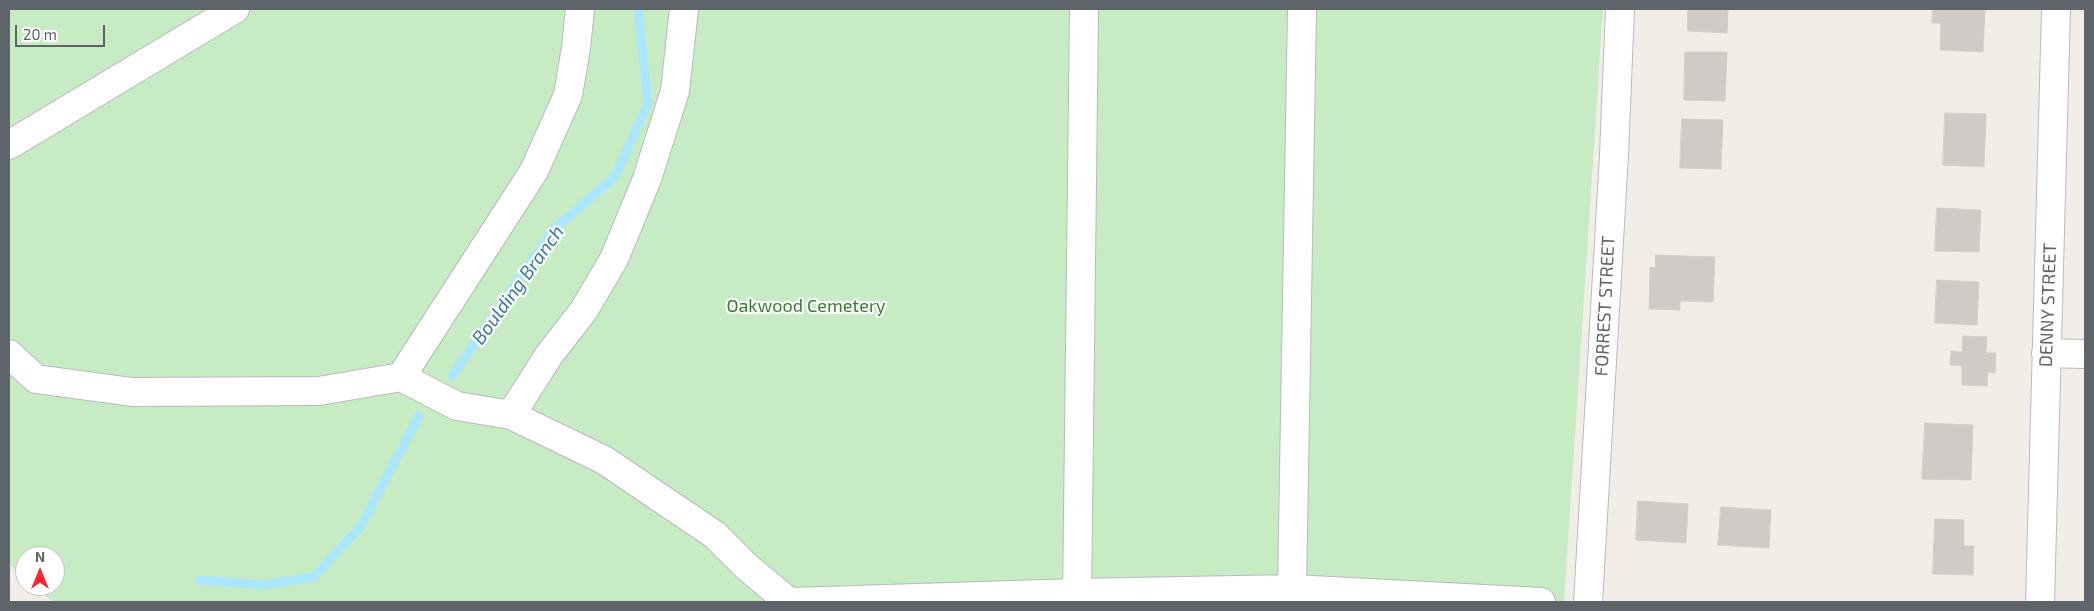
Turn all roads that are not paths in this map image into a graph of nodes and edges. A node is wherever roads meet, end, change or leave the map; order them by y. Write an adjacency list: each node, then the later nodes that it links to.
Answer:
1 (235, 9): 8 (street)
2 (580, 9): 12 (street)
3 (684, 9): 13 (street)
4 (1084, 9): 15 (street)
5 (1302, 9): 14 (street)
6 (1620, 9): 18 (street, FORREST STREET)
7 (2056, 9): 9 (street, DENNY STREET)
8 (9, 145)
9 (2046, 353): 11 (street); 19 (street, DENNY STREET)
10 (9, 354): 12 (street)
11 (2085, 354)
12 (401, 377): 13 (street)
13 (511, 415): 16 (street)
14 (1292, 589): 15 (street); 17 (street)
15 (1077, 598): 16 (street)
16 (790, 602)
17 (1541, 602)
18 (1588, 602)
19 (2040, 602)

